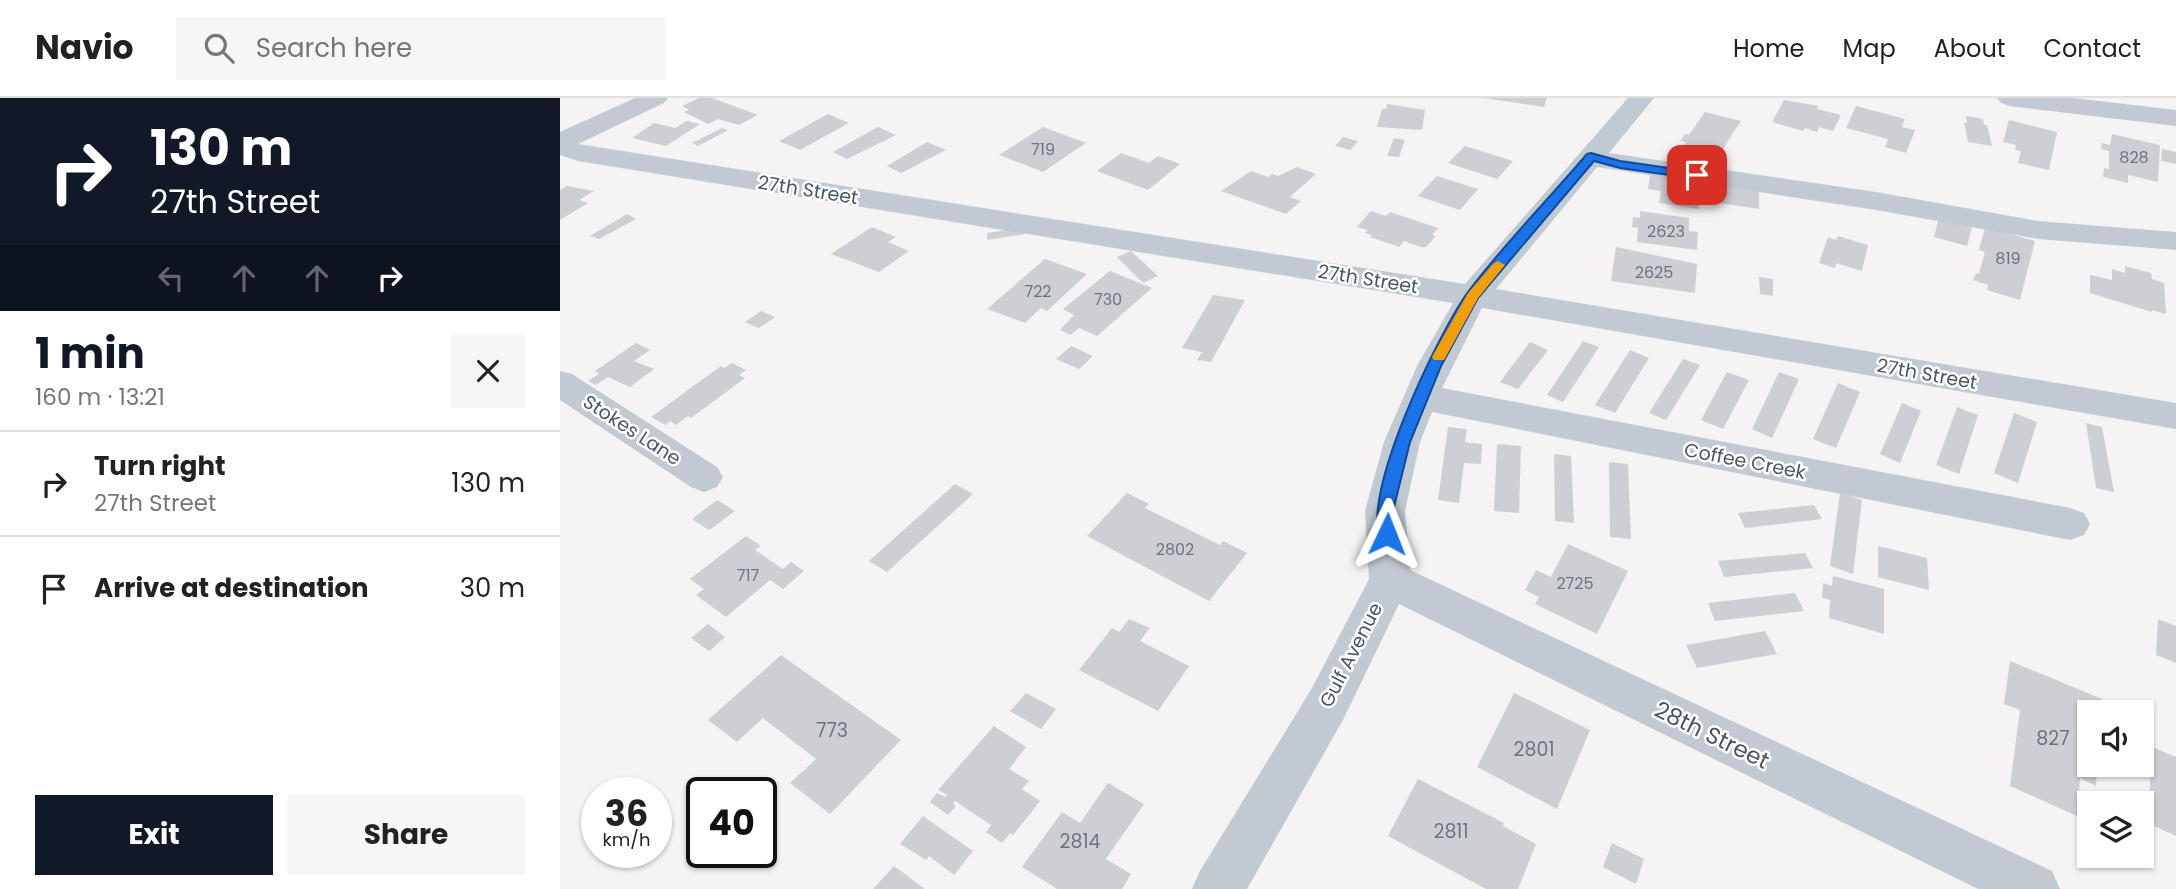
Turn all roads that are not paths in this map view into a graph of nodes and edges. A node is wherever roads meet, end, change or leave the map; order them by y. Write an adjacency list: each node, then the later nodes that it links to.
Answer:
1 (655, 98): 5 (street)
2 (1641, 98): 6 (street, Gulf Avenue)
3 (2010, 98): 4 (street)
4 (2176, 118)
5 (560, 144): 8 (street, 27th Street)
6 (1591, 157): 7 (street); 8 (street, Gulf Avenue)
7 (2176, 241)
8 (1473, 296): 10 (street, Gulf Avenue); 11 (street, 27th Street)
9 (560, 383): 12 (street, Stokes Lane)
10 (1421, 397): 13 (street, Coffee Creek); 14 (street, Gulf Avenue)
11 (2176, 416)
12 (704, 477)
13 (2070, 524)
14 (1390, 580): 15 (street, Gulf Avenue); 16 (street, 28th Street)
15 (1218, 889)
16 (2034, 889)

